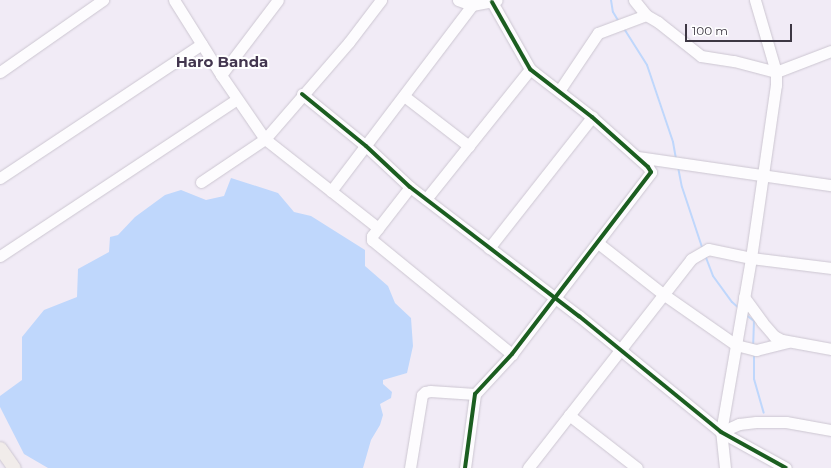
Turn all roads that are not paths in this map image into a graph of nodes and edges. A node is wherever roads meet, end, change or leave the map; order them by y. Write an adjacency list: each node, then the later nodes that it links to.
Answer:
1 (103, 0): 14 (street)
2 (174, 0): 11 (street)
3 (278, 0): 16 (street)
4 (381, 0): 18 (street)
5 (458, 0): 9 (street)
6 (634, 0): 10 (street)
7 (755, 0): 15 (street)
8 (495, 1): 9 (street); 13 (street)
9 (472, 5): 19 (street)
10 (646, 15): 15 (street); 17 (street)
11 (202, 44): 16 (street); 27 (street)
12 (831, 51): 15 (street)
13 (530, 69): 17 (street); 24 (street)
14 (0, 72)
15 (776, 72): 26 (street)
16 (221, 75): 20 (street)
17 (559, 91): 21 (street)
18 (302, 94): 22 (street); 23 (street)
19 (404, 96): 23 (street); 24 (street)
20 (237, 99): 22 (street); 36 (street)
21 (592, 117): 25 (street); 35 (street)
22 (265, 139): 28 (street); 31 (street)
23 (366, 146): 30 (street); 31 (street)
24 (469, 146): 32 (street)
25 (638, 157): 26 (street); 34 (street)
26 (763, 175): 29 (street); 37 (street)
27 (0, 178)
28 (201, 182)
29 (831, 185)
30 (410, 187): 32 (street); 33 (street)
31 (331, 191): 33 (street)
32 (426, 200): 35 (street)
33 (378, 228): 46 (street)
34 (598, 243): 39 (street); 41 (street)
35 (489, 248): 41 (street)
36 (0, 256)
37 (751, 258): 38 (street); 39 (street); 40 (street)
38 (831, 268)
39 (662, 294): 43 (street); 44 (street)
40 (744, 297): 42 (street); 43 (street)
41 (556, 298): 44 (street); 46 (street)
42 (788, 342): 43 (street); 45 (street)
43 (736, 345): 50 (street)
44 (621, 349): 48 (street); 50 (street)
45 (831, 349)
46 (512, 354): 47 (street)
47 (475, 394): 53 (street); 54 (street)
48 (569, 415): 55 (street); 56 (street)
49 (831, 430): 50 (street)
50 (721, 432): 57 (street); 58 (street)
51 (0, 448): 52 (main road)
52 (14, 468)
53 (410, 468)
54 (465, 468)
55 (528, 468)
56 (637, 468)
57 (725, 468)
58 (786, 468)

